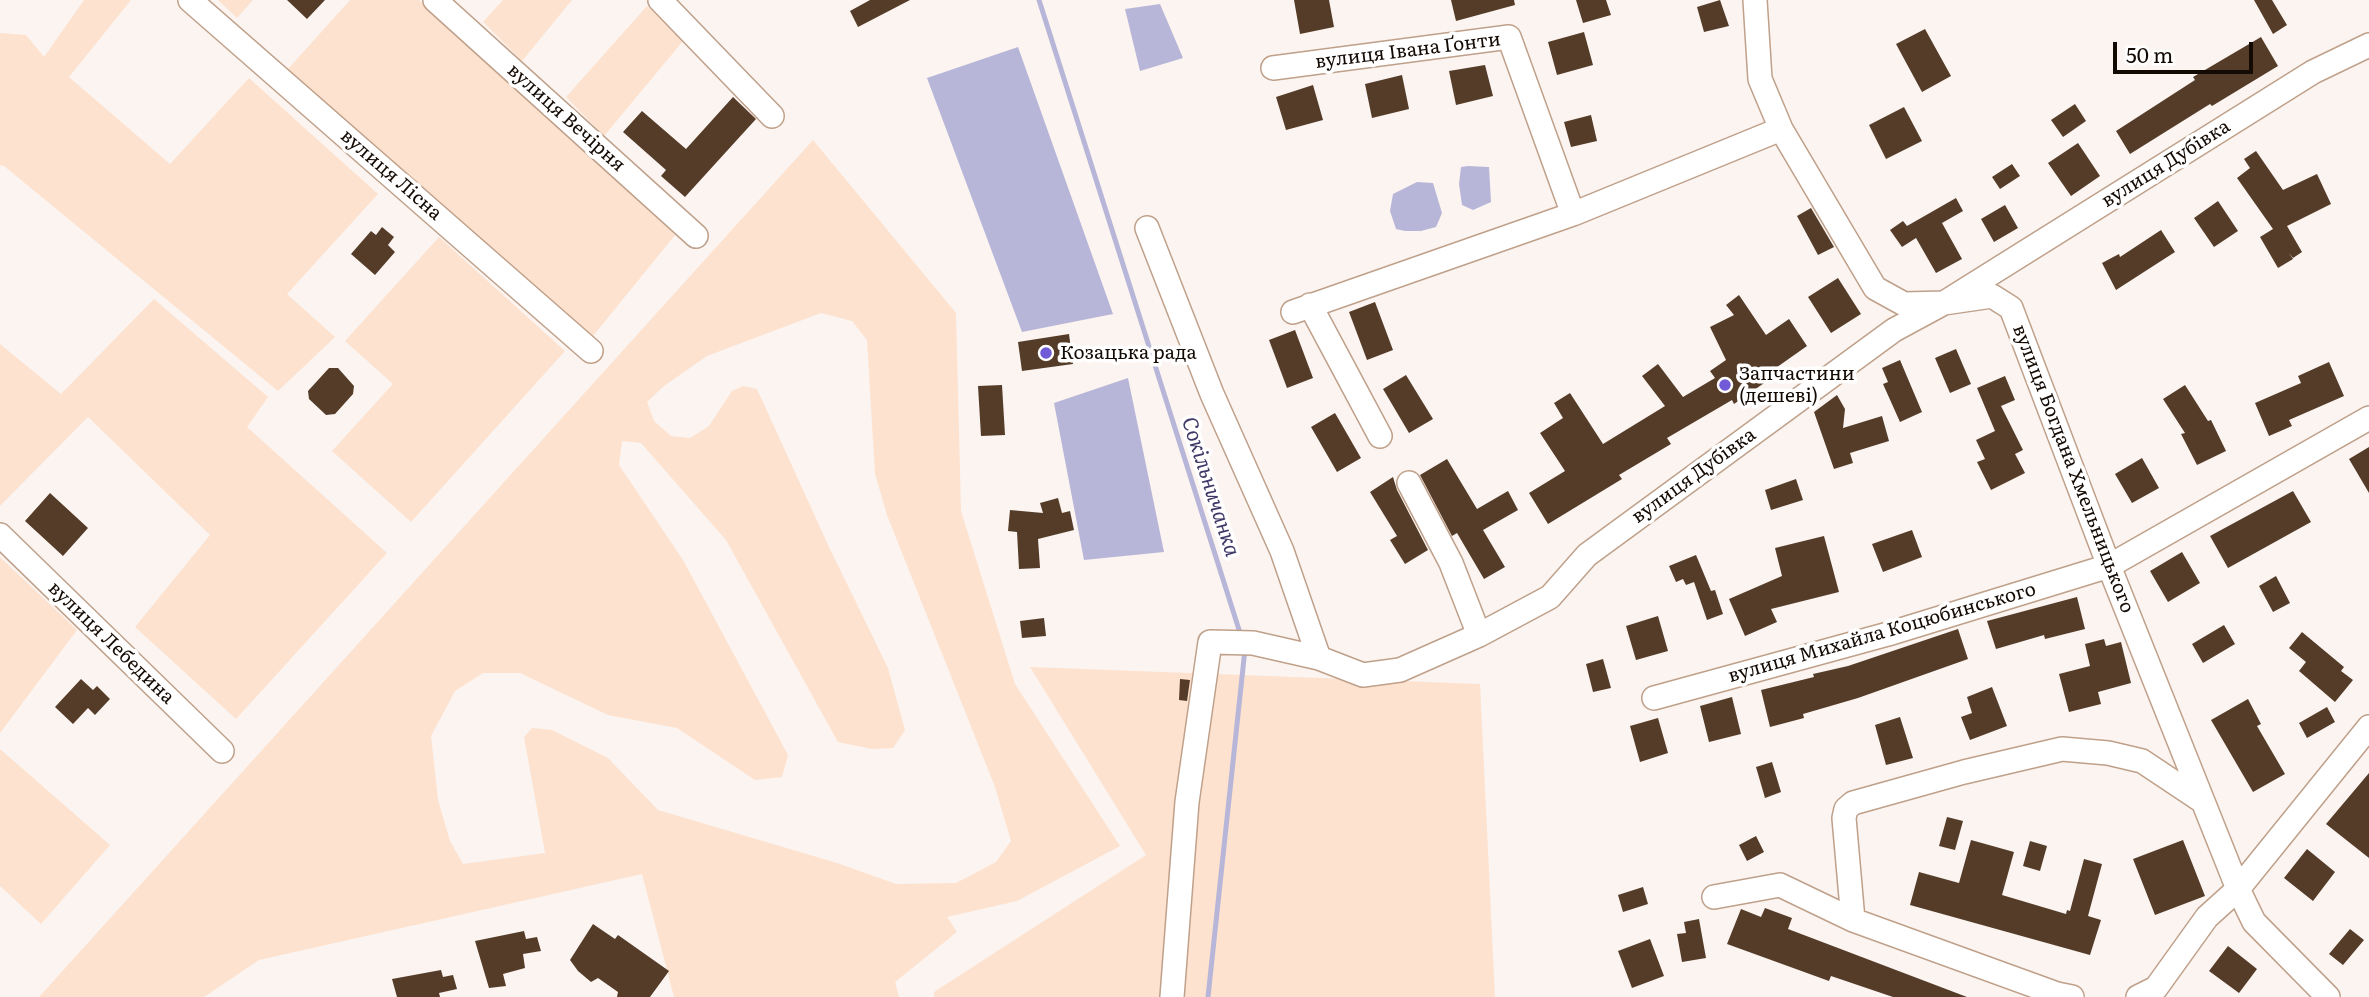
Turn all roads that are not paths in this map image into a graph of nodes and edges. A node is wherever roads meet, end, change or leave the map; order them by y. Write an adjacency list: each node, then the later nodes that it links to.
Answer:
1 (190, 0): 13 (street, вулиця Лісна)
2 (435, 0): 11 (street, вулиця Вечірня)
3 (660, 0): 7 (street)
4 (1755, 0): 8 (street, вулиця Богдана Хмельницького)
5 (2369, 45): 12 (street, вулиця Дубівка)
6 (1273, 68): 9 (street, вулиця Івана Ґонти)
7 (772, 116)
8 (1781, 129): 9 (street); 12 (street, вулиця Богдана Хмельницького)
9 (1573, 214): 15 (street)
10 (1147, 228): 20 (street)
11 (696, 236)
12 (1944, 303): 18 (street, вулиця Богдана Хмельницького); 19 (street, вулиця Дубівка)
13 (591, 351)
14 (2369, 418): 18 (street, вулиця Михайла Коцюбинського)
15 (1380, 436)
16 (1409, 483): 19 (street)
17 (0, 535): 23 (street, вулиця Лебедина)
18 (2109, 566): 21 (street, вулиця Михайла Коцюбинського); 24 (street, вулиця Богдана Хмельницького)
19 (1479, 635): 20 (street, вулиця Дубівка)
20 (1319, 658): 28 (street, вулиця Дубівка)
21 (1654, 698)
22 (2369, 727): 25 (street)
23 (222, 751)
24 (2202, 801): 25 (street, вулиця Богдана Хмельницького); 27 (street)
25 (2238, 889): 30 (street); 31 (street, вулиця Богдана Хмельницького)
26 (1714, 897): 27 (street)
27 (1853, 920): 29 (street)
28 (1172, 997)
29 (2072, 997)
30 (2138, 997)
31 (2328, 997)

